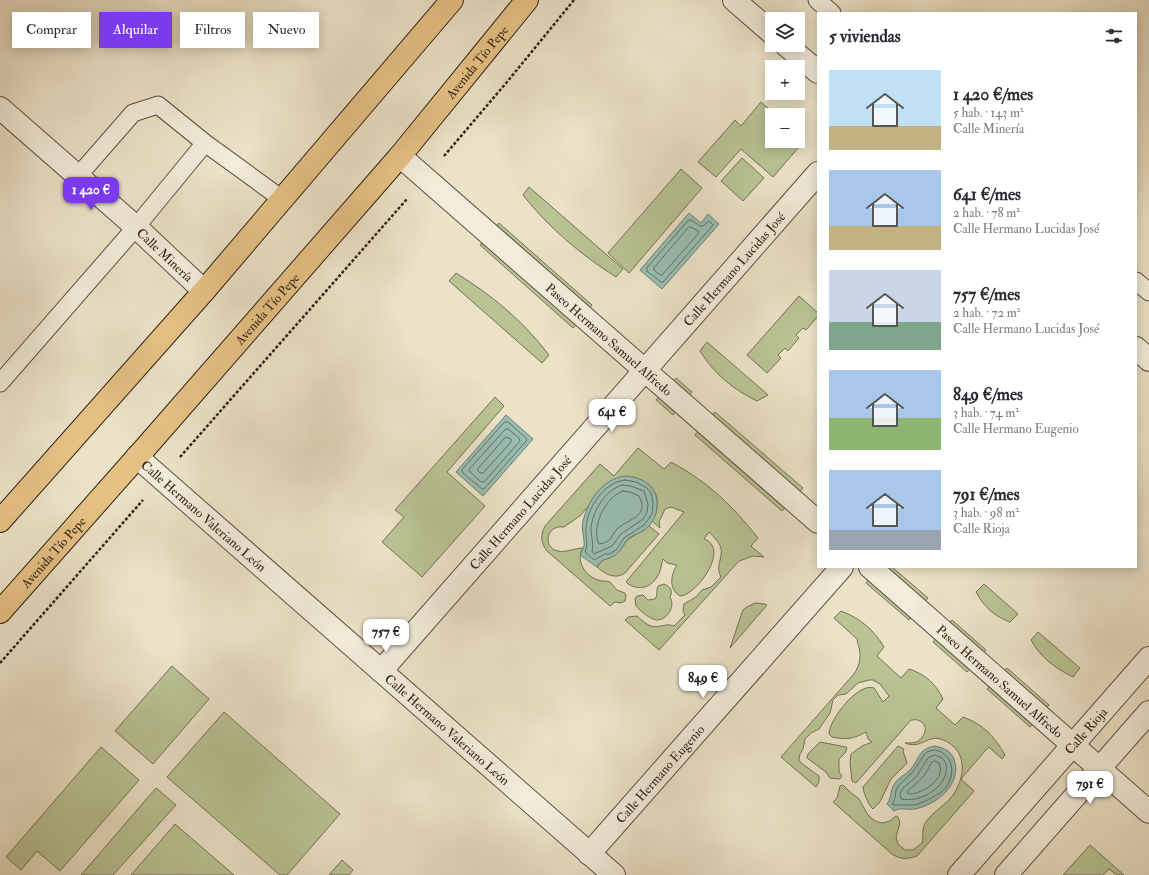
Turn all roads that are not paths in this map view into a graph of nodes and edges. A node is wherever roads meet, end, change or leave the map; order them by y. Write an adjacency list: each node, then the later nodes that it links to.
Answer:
1 (452, 0): 14 (main road)
2 (528, 0): 11 (main road, Avenida Tío Pepe)
3 (734, 0): 6 (street)
4 (817, 0): 5 (lane)
5 (831, 12)
6 (765, 27)
7 (794, 52): 8 (street)
8 (817, 71)
9 (0, 108): 13 (street, Calle Minería)
10 (205, 143): 13 (lane); 14 (lane); 15 (lane)
11 (400, 156): 21 (street, Paseo Hermano Samuel Alfredo); 23 (main road, Avenida Tío Pepe)
12 (817, 174): 21 (street, Calle Hermano Lucidas José)
13 (78, 176): 15 (street, Calle Minería)
14 (282, 199): 17 (main road)
15 (136, 227): 17 (street, Calle Minería); 22 (lane)
16 (1137, 282): 18 (lane)
17 (204, 290): 24 (main road)
18 (1149, 292)
19 (1137, 349): 20 (street)
20 (1149, 360)
21 (645, 370): 25 (street, Paseo Hermano Samuel Alfredo); 30 (street, Calle Hermano Lucidas José)
22 (0, 382)
23 (137, 457): 28 (main road, Avenida Tío Pepe); 30 (street, Calle Hermano Valeriano León)
24 (0, 521)
25 (817, 521)
26 (841, 568): 35 (street, Calle Hermano Eugenio)
27 (871, 568): 32 (street, Paseo Hermano Samuel Alfredo)
28 (0, 612)
29 (1149, 658): 32 (street, Calle Rioja)
30 (381, 671): 35 (street, Calle Hermano Valeriano León)
31 (1149, 712): 33 (street)
32 (1073, 745): 33 (street, Paseo Hermano Samuel Alfredo); 37 (street, Calle Rioja)
33 (1100, 768): 34 (street, Paseo Hermano Samuel Alfredo); 38 (street)
34 (1149, 812)
35 (589, 854): 36 (street, Calle Hermano Valeriano León)
36 (614, 875)
37 (959, 875)
38 (1006, 875)

